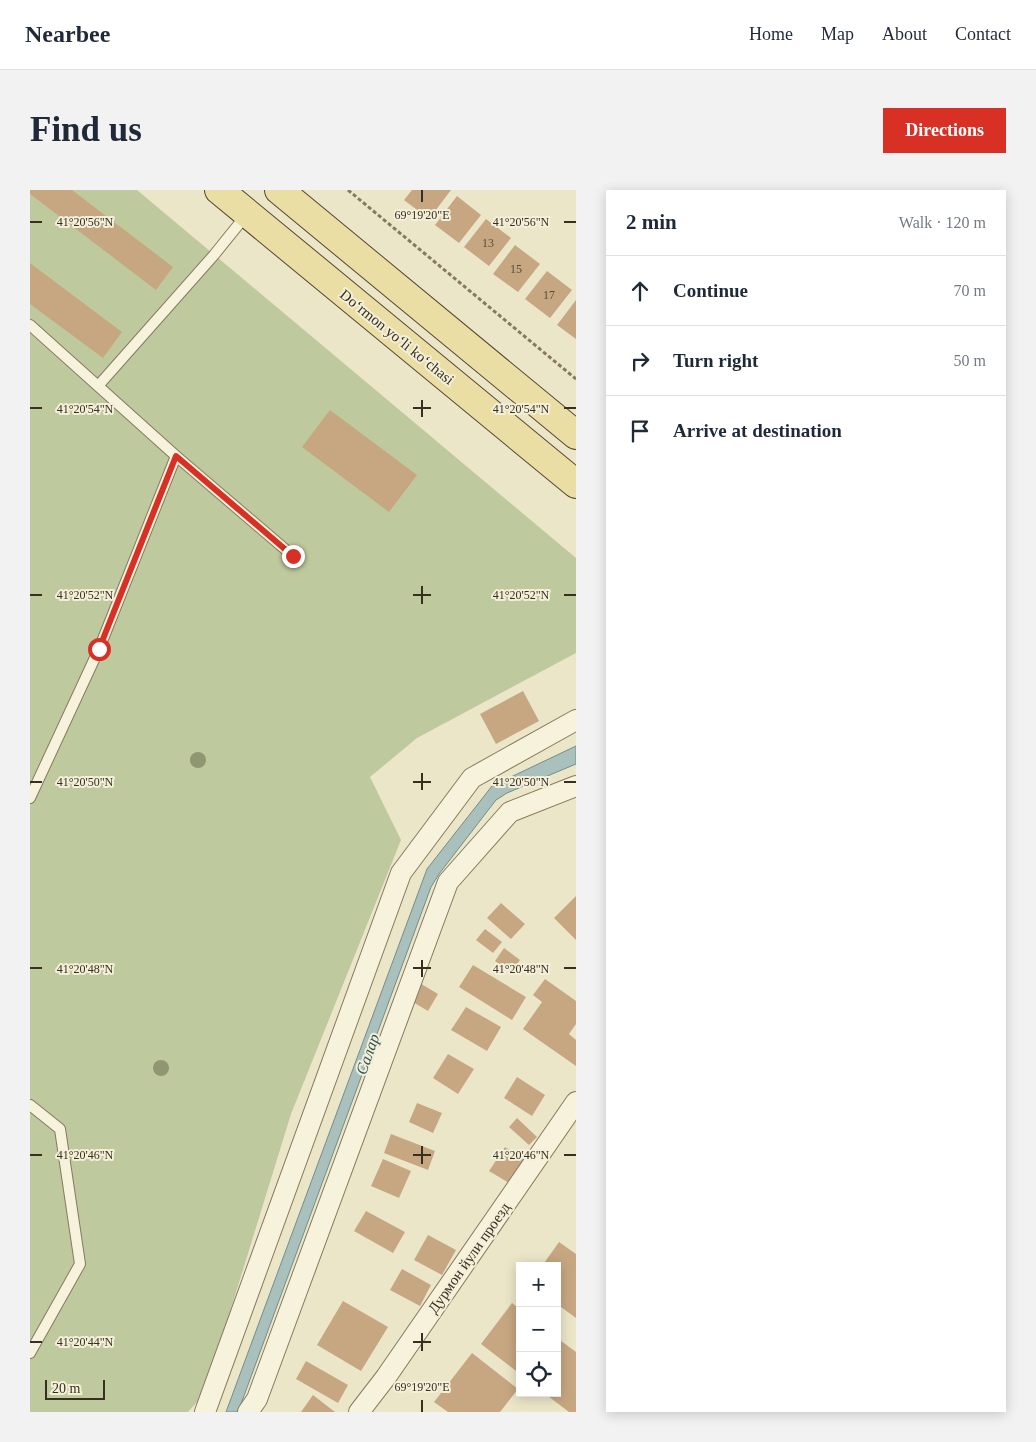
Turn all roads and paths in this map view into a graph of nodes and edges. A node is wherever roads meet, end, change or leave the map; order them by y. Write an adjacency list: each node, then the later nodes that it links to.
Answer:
1 (219, 190): 4 (main road, Do‘rmon yo‘li ko‘chasi)
2 (280, 190): 8 (main road)
3 (348, 190): 6 (path)
4 (248, 214): 7 (lane); 10 (main road, Do‘rmon yo‘li ko‘chasi)
5 (30, 324): 7 (lane)
6 (576, 379)
7 (98, 386): 9 (lane)
8 (576, 435)
9 (176, 456): 11 (lane); 14 (lane)
10 (576, 484)
11 (293, 556)
12 (576, 720): 18 (street)
13 (576, 786): 19 (street)
14 (30, 798)
15 (576, 1102): 20 (street, Дурмон йули проезд)
16 (30, 1104): 17 (lane)
17 (30, 1353)
18 (205, 1412)
19 (248, 1412)
20 (359, 1412)

